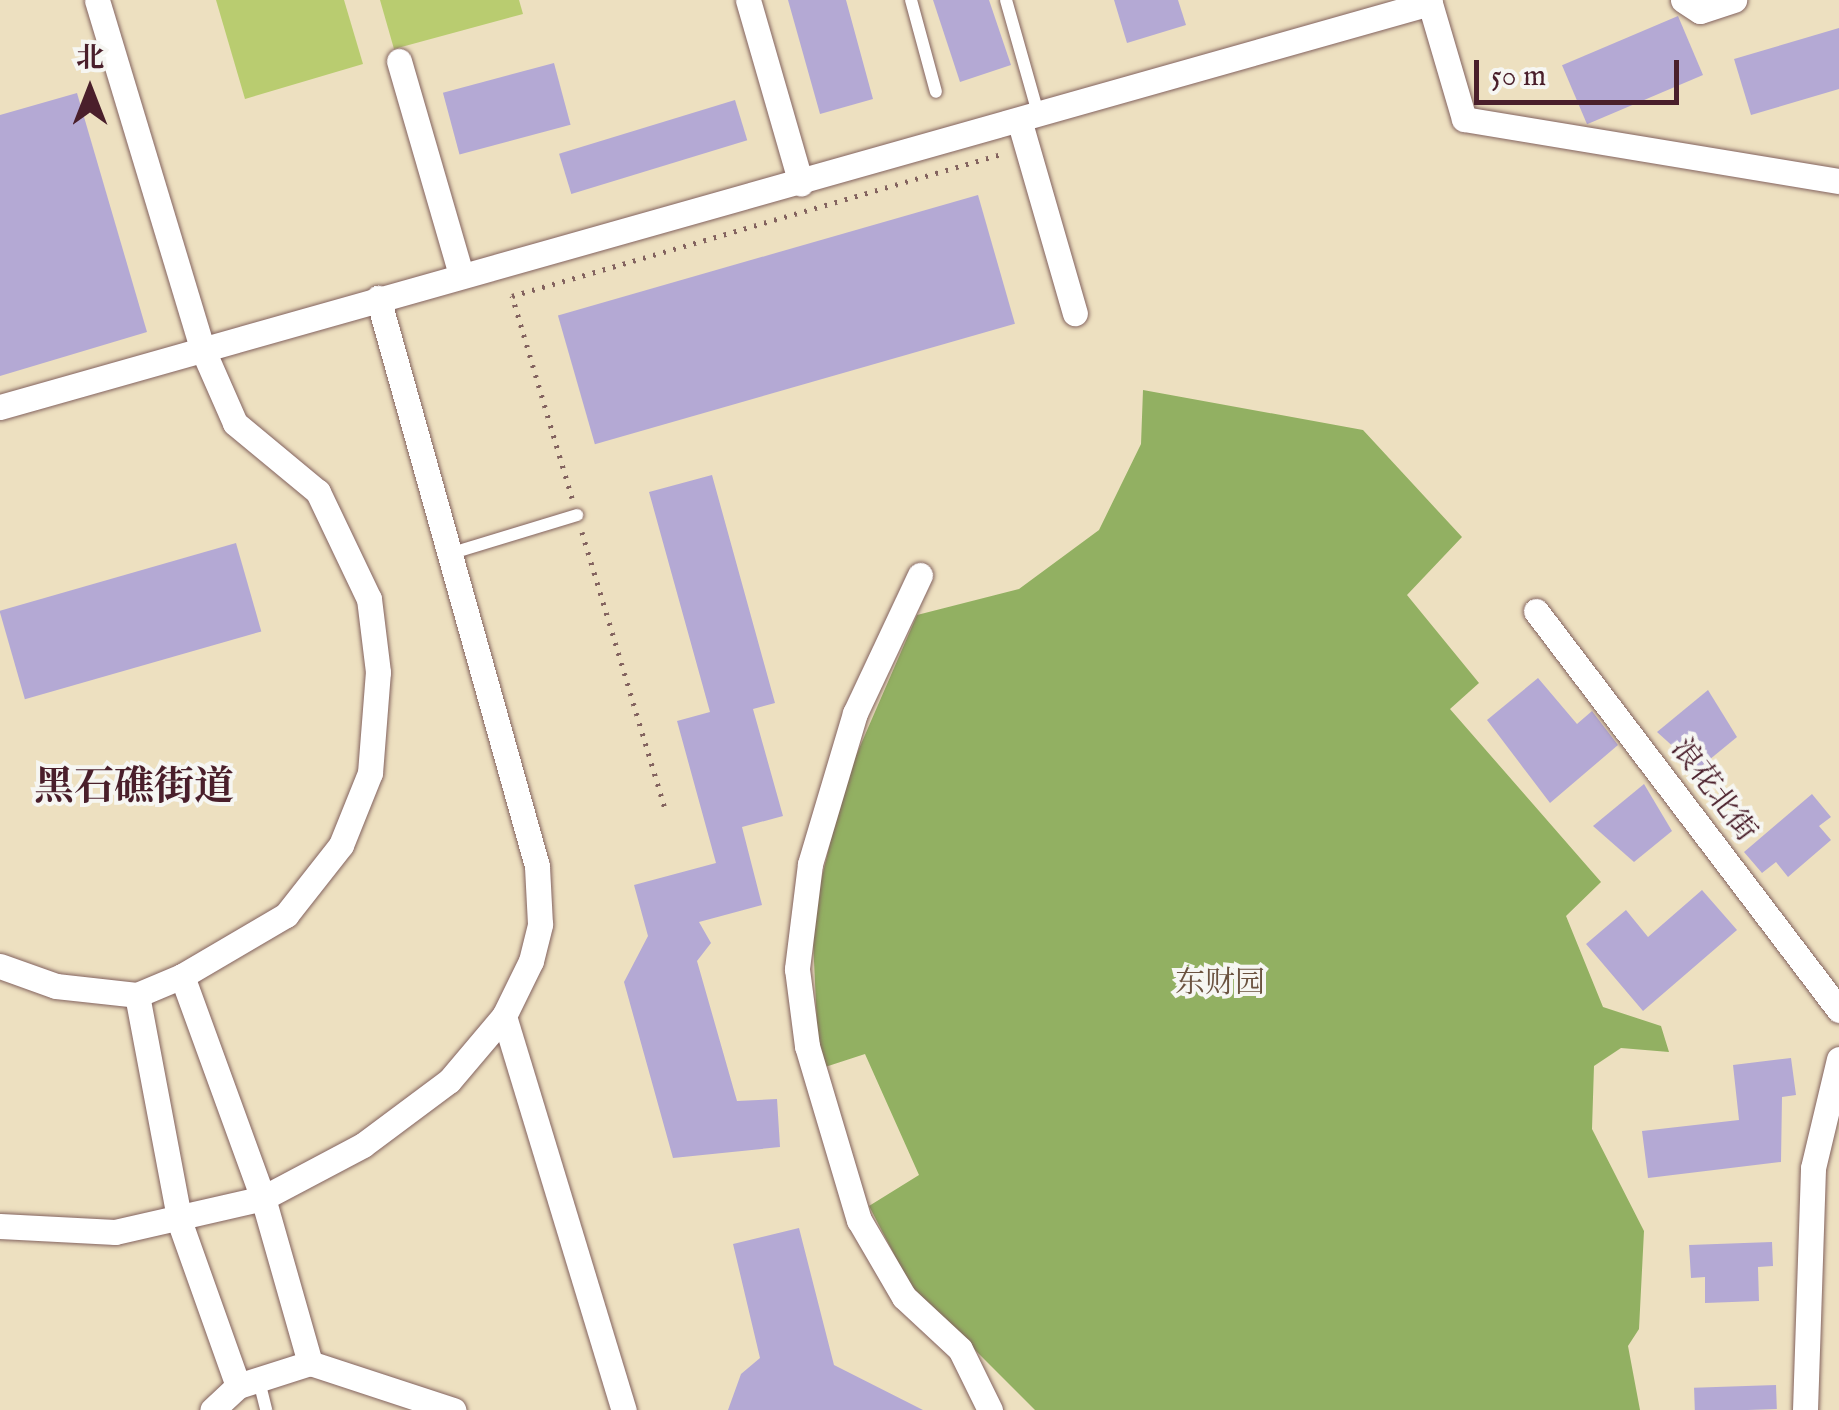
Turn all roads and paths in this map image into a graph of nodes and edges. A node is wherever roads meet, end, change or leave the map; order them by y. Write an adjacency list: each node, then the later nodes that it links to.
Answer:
1 (97, 0): 16 (street)
2 (748, 0): 12 (street)
3 (911, 0): 9 (lane)
4 (1006, 0): 10 (lane)
5 (1683, 0): 6 (street)
6 (1734, 0)
7 (1429, 1): 10 (street); 11 (street)
8 (399, 61): 13 (street)
9 (936, 92)
10 (1028, 129): 12 (street); 15 (street); 18 (path)
11 (1839, 181)
12 (802, 184): 13 (street)
13 (461, 275): 14 (street)
14 (378, 298): 16 (street); 19 (street)
15 (1075, 313)
16 (202, 348): 17 (street); 24 (street)
17 (0, 408)
18 (577, 515): 19 (lane); 22 (path)
19 (449, 554): 27 (street)
20 (920, 576): 38 (street)
21 (1536, 611): 26 (street, 浪花北街)
22 (666, 812)
23 (0, 966): 25 (street)
24 (182, 976): 25 (street); 29 (street)
25 (137, 995): 30 (street)
26 (1839, 1010)
27 (504, 1016): 29 (street); 37 (street)
28 (1839, 1059): 39 (street)
29 (263, 1198): 30 (street); 32 (street)
30 (180, 1223): 31 (street); 33 (street)
31 (0, 1226)
32 (310, 1364): 33 (street); 36 (street)
33 (248, 1380): 34 (street); 35 (lane)
34 (212, 1410)
35 (266, 1410)
36 (453, 1410)
37 (624, 1410)
38 (990, 1410)
39 (1805, 1410)

